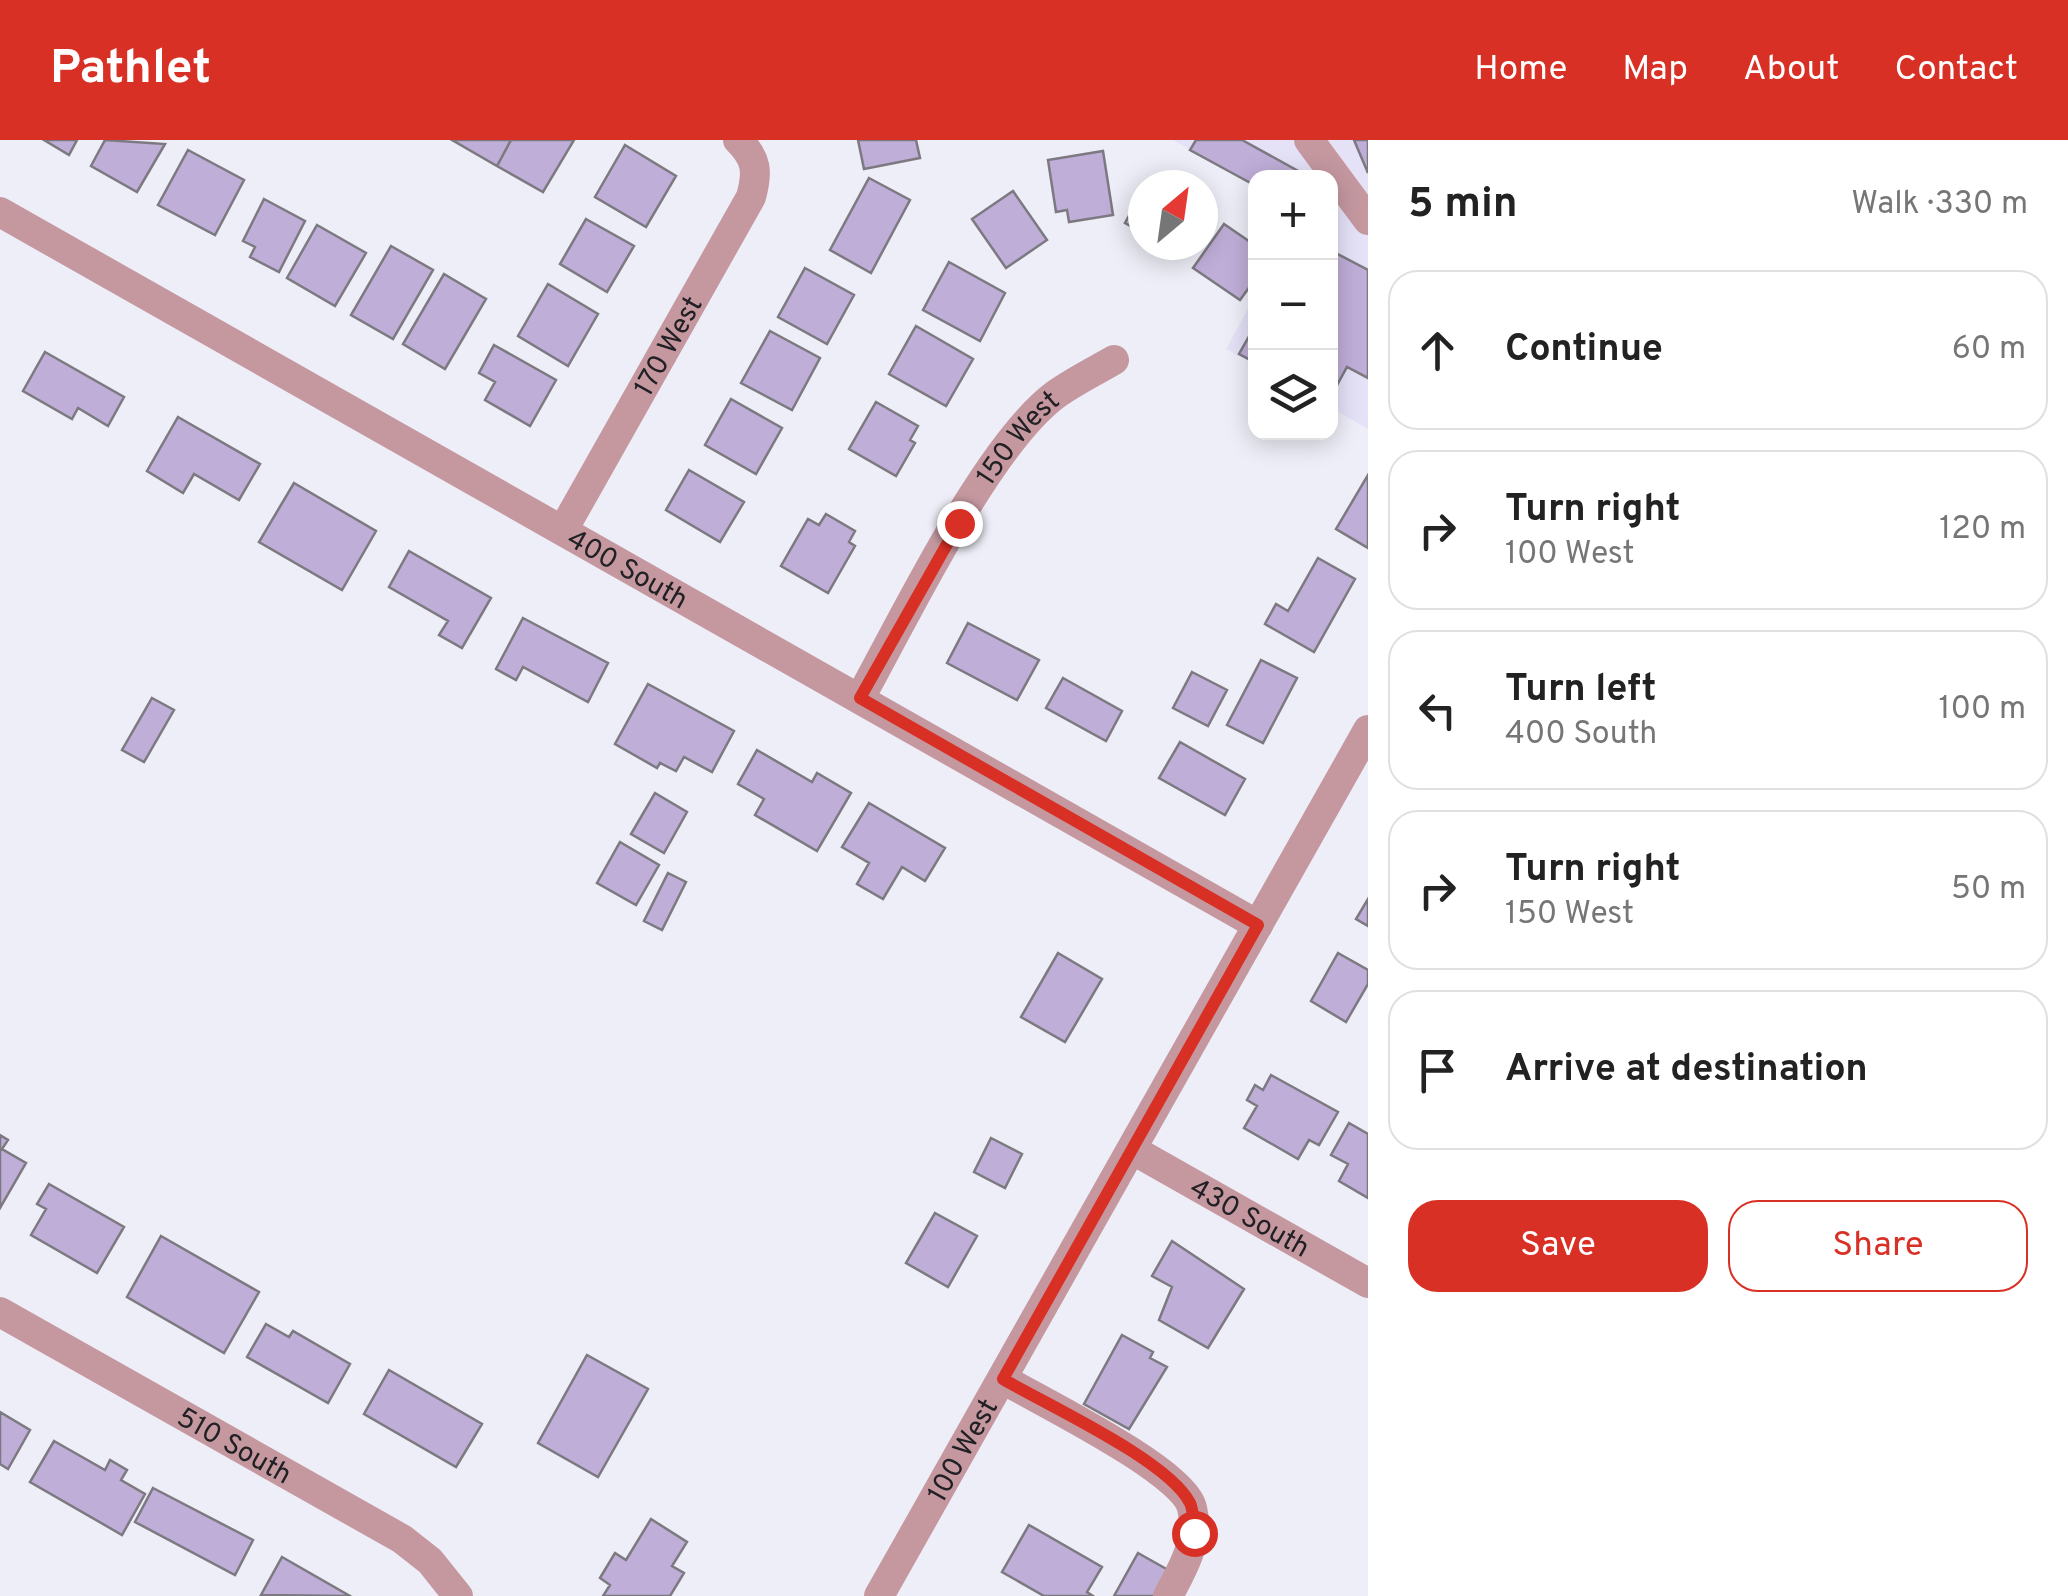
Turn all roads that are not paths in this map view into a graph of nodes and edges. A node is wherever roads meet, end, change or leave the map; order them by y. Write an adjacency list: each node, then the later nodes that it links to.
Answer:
1 (1309, 140): 4 (street)
2 (746, 148): 6 (street, 170 West)
3 (0, 212): 6 (street, 400 South)
4 (1368, 220)
5 (1114, 360): 7 (street, 150 West)
6 (564, 530): 7 (street, 400 South)
7 (860, 698): 9 (street, 400 South)
8 (1368, 730): 9 (street, 100 West)
9 (1258, 925): 10 (street, 100 West)
10 (1133, 1150): 11 (street, 430 South); 13 (street, 100 West)
11 (1368, 1283)
12 (0, 1312): 14 (street, 510 South)
13 (1003, 1379): 15 (street, 100 West); 16 (street)
14 (458, 1596)
15 (879, 1596)
16 (1168, 1596)

